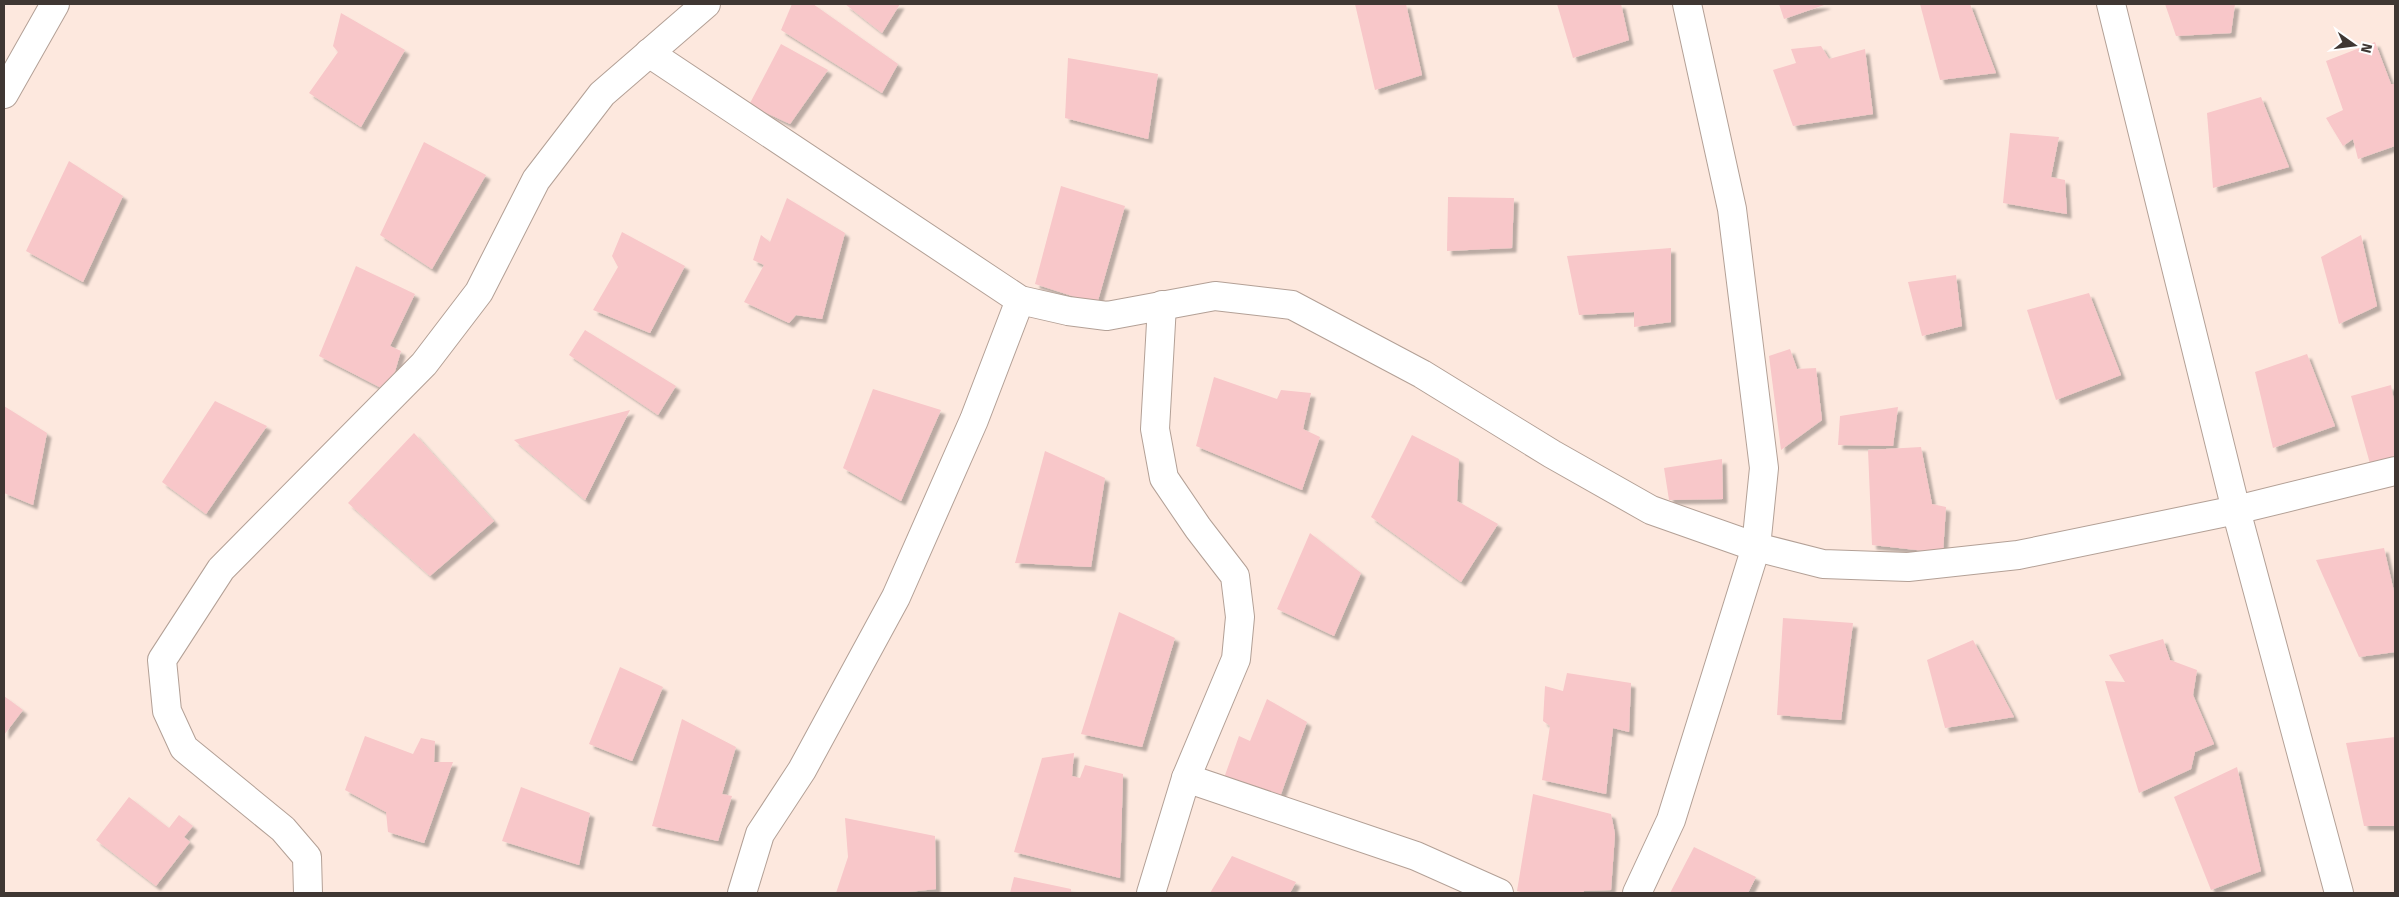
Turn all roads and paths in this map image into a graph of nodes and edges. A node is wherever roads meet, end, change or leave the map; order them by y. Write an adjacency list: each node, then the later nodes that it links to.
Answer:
1 (55, 4): 6 (street)
2 (706, 4): 5 (street)
3 (1687, 4): 11 (street)
4 (2111, 4): 10 (street)
5 (649, 53): 7 (street); 13 (street)
6 (4, 94)
7 (1020, 300): 8 (street); 14 (street)
8 (1162, 305): 11 (street); 12 (street)
9 (2395, 472): 10 (street)
10 (2236, 510): 11 (street); 18 (street)
11 (1756, 547): 17 (street)
12 (1186, 778): 15 (street); 16 (street)
13 (308, 893)
14 (742, 893)
15 (1151, 893)
16 (1499, 893)
17 (1637, 893)
18 (2339, 893)

